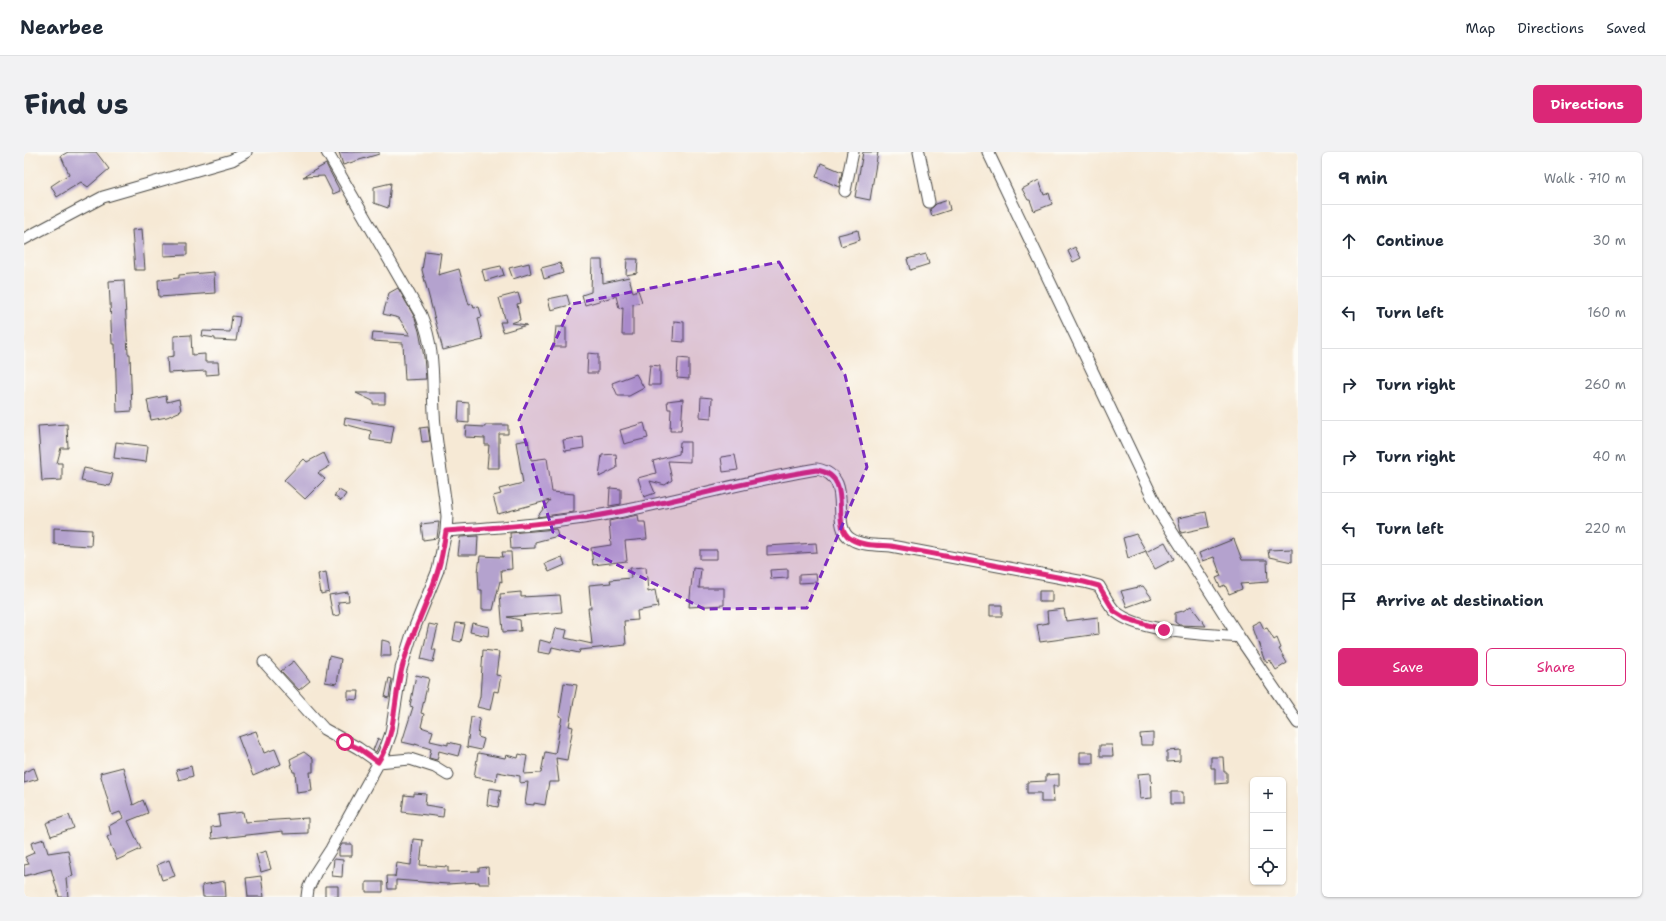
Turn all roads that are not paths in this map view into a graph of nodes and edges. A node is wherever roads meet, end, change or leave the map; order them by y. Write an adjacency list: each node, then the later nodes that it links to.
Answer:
1 (246, 152): 8 (street)
2 (327, 152): 9 (street)
3 (853, 152): 6 (street)
4 (920, 152): 7 (street)
5 (988, 152): 10 (street)
6 (845, 190)
7 (929, 202)
8 (24, 240)
9 (446, 531): 10 (street); 13 (street)
10 (1239, 637): 12 (street)
11 (264, 662): 13 (street)
12 (1298, 723)
13 (378, 762): 14 (street); 15 (street)
14 (448, 775)
15 (307, 897)

